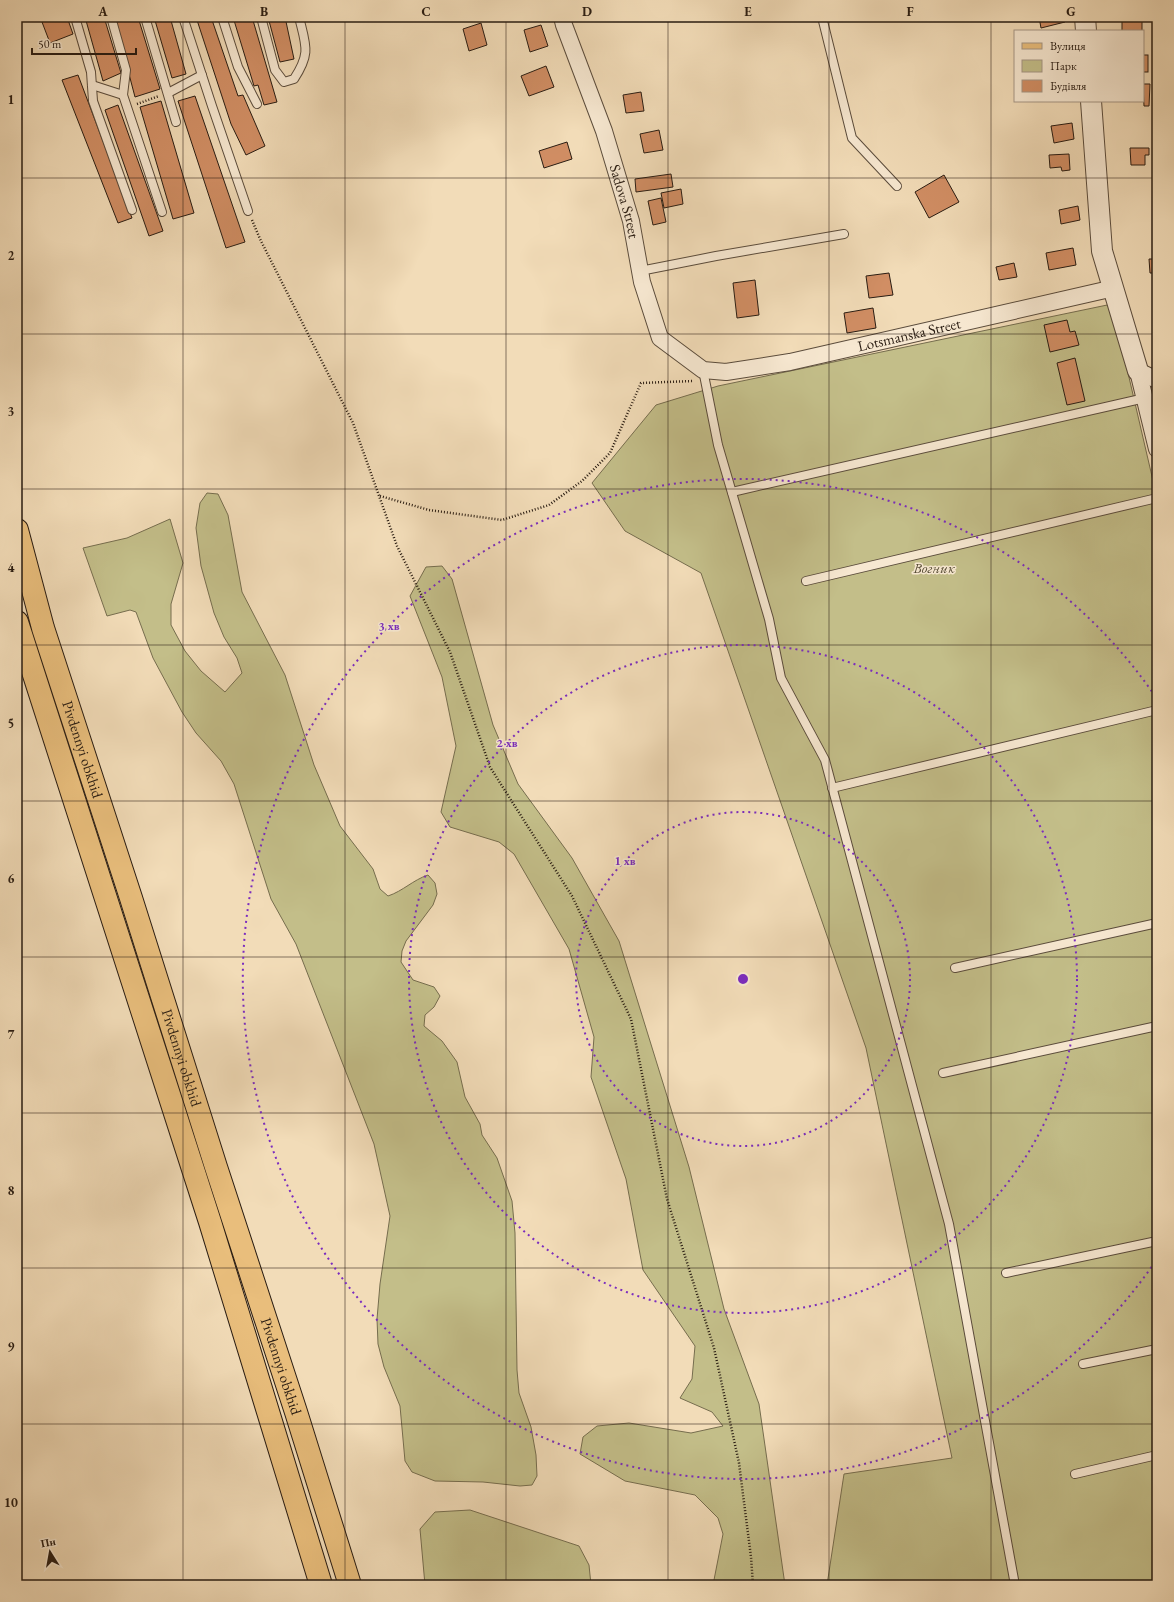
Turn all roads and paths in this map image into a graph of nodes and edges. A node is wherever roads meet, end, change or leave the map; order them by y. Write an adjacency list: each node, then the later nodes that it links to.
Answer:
1 (75, 17): 13 (lane)
2 (111, 17): 15 (lane)
3 (145, 17): 14 (lane)
4 (184, 17): 12 (lane)
5 (222, 17): 17 (lane)
6 (261, 17): 7 (lane)
7 (299, 17)
8 (562, 17): 25 (street, Sadova Street)
9 (822, 17): 20 (lane)
10 (1085, 17): 11 (street)
11 (1086, 30)
12 (202, 75): 14 (lane); 22 (lane)
13 (92, 85): 15 (lane); 21 (lane)
14 (168, 93): 18 (path); 19 (lane)
15 (123, 95): 18 (lane)
16 (1091, 102): 26 (street)
17 (257, 104)
18 (127, 108): 23 (lane)
19 (176, 122)
20 (897, 186)
21 (132, 210)
22 (248, 211): 33 (path)
23 (162, 212)
24 (844, 234): 25 (lane)
25 (640, 271): 28 (street, Sadova Street)
26 (1114, 288): 27 (street); 28 (street, Lotsmanska Street)
27 (1138, 371): 29 (street); 30 (street)
28 (704, 376): 32 (lane); 33 (path)
29 (1157, 380)
30 (1145, 398): 31 (street); 32 (lane)
31 (1156, 440)
32 (732, 492): 39 (lane)
33 (380, 496): 52 (path)
34 (1157, 498): 36 (lane)
35 (17, 530): 51 (main road, Pivdennyi obkhid)
36 (806, 581)
37 (17, 622): 50 (main road, Pivdennyi obkhid)
38 (1157, 710): 39 (lane)
39 (832, 788): 53 (lane)
40 (1157, 923): 41 (lane)
41 (955, 968)
42 (1157, 1026): 43 (lane)
43 (943, 1073)
44 (1157, 1241): 45 (lane)
45 (1006, 1273)
46 (1157, 1348): 47 (lane)
47 (1083, 1364)
48 (1157, 1455): 49 (lane)
49 (1075, 1474)
50 (321, 1585)
51 (350, 1585)
52 (752, 1585)
53 (1015, 1585)

